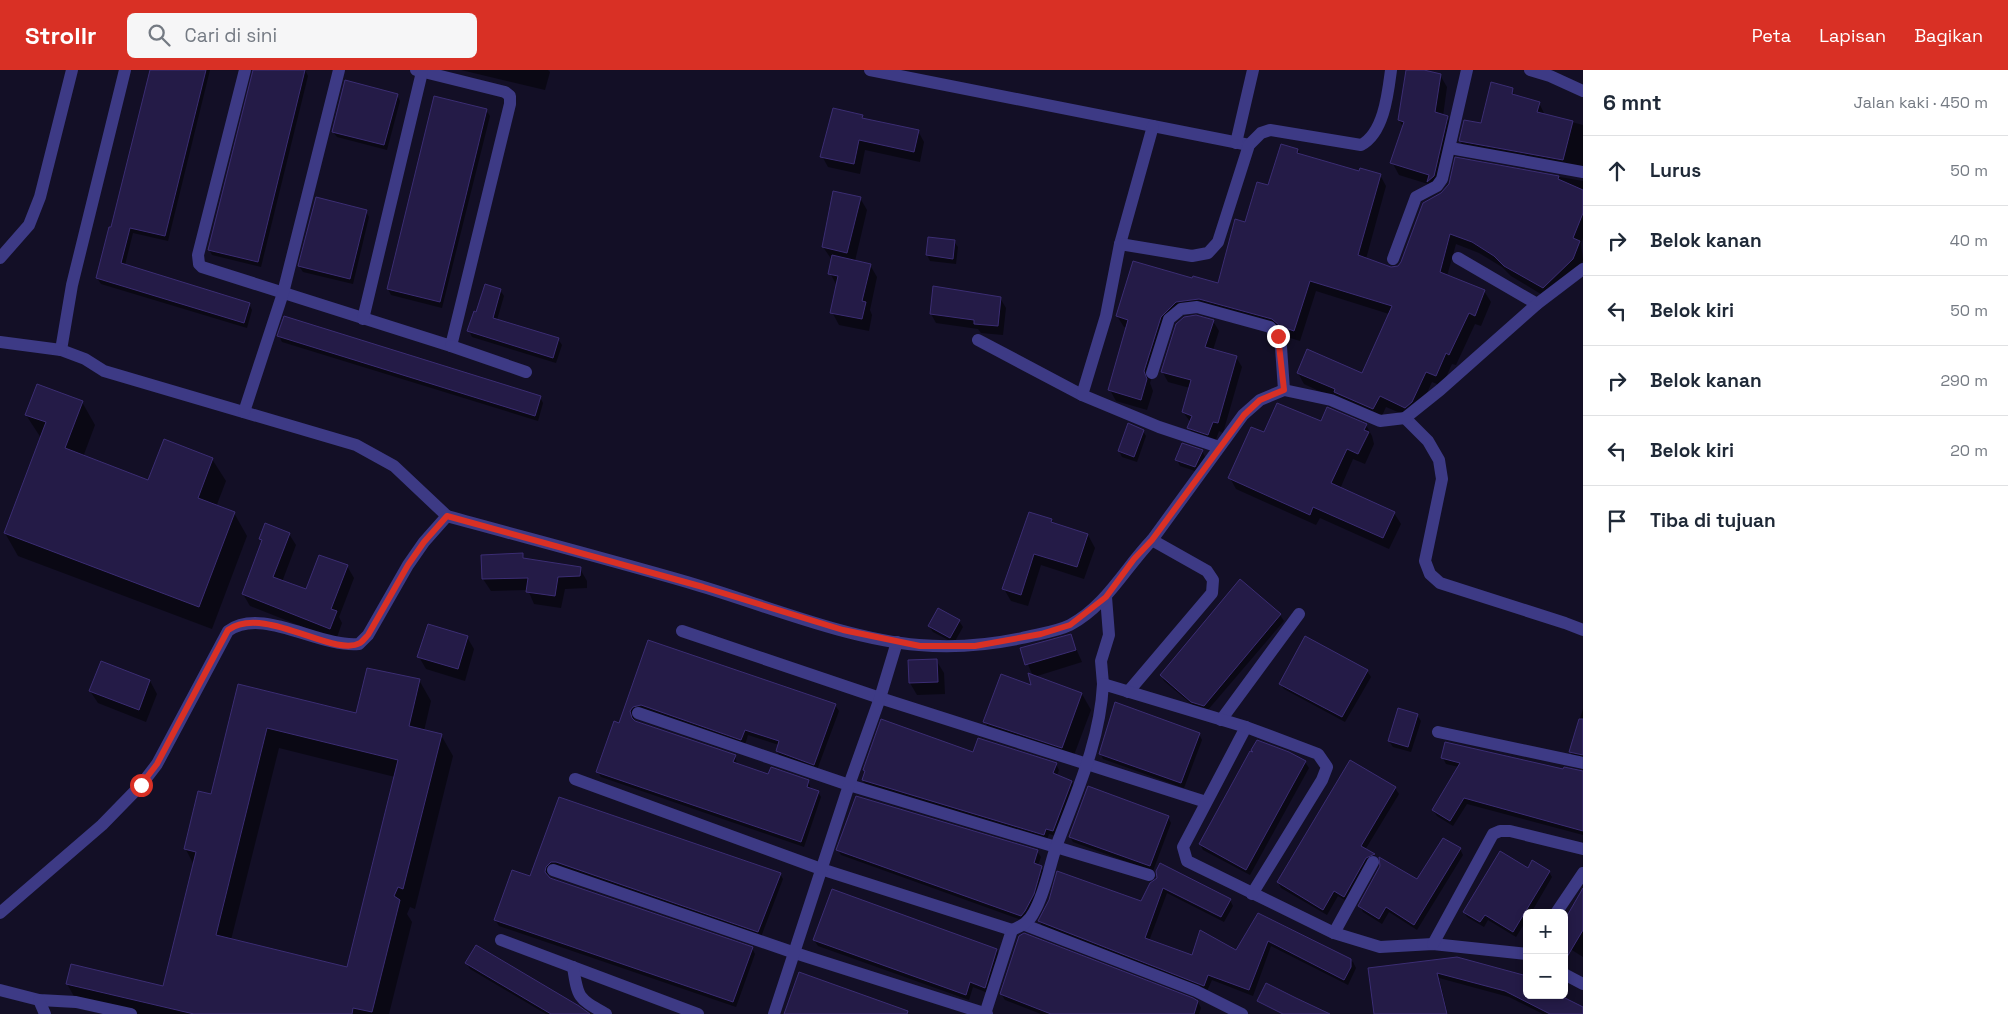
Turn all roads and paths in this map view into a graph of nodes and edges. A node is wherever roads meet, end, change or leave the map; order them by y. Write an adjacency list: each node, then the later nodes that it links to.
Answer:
1 (72, 70): 18 (street)
2 (125, 70): 28 (street)
3 (245, 70): 22 (street)
4 (339, 70): 22 (street)
5 (1253, 70): 13 (street)
6 (1391, 70): 14 (street)
7 (1467, 70): 15 (street)
8 (1530, 70): 11 (street)
9 (419, 71): 24 (street); 27 (street)
10 (878, 71): 12 (street)
11 (1583, 91)
12 (1153, 126): 13 (street); 17 (street)
13 (1236, 143): 14 (street)
14 (1249, 145): 17 (street)
15 (1450, 148): 16 (street); 20 (street)
16 (1583, 172)
17 (1120, 244): 32 (street)
18 (0, 258)
19 (1458, 258): 23 (street)
20 (1393, 259)
21 (1583, 270): 23 (street)
22 (283, 293): 24 (street); 33 (street)
23 (1537, 304): 34 (street)
24 (363, 318): 27 (street)
25 (978, 340): 32 (street)
26 (0, 342): 28 (street)
27 (451, 346): 29 (street)
28 (61, 350): 33 (street)
29 (526, 372)
30 (1152, 373): 31 (street)
31 (1284, 390): 34 (street); 35 (street)
32 (1082, 395): 35 (street)
33 (244, 412): 36 (street)
34 (1405, 418): 40 (street)
35 (1219, 447): 37 (street)
36 (447, 516): 42 (street); 64 (street)
37 (1152, 540): 38 (street); 44 (street)
38 (1106, 597): 42 (street); 43 (street)
39 (1299, 614): 47 (street)
40 (1583, 630)
41 (682, 631): 45 (street)
42 (897, 642): 45 (street)
43 (1103, 684): 44 (street); 51 (street)
44 (1128, 692): 47 (street)
45 (880, 698): 51 (street); 53 (street)
46 (638, 713): 53 (street)
47 (1221, 720): 48 (street)
48 (1246, 727): 54 (street); 62 (street)
49 (1438, 732): 50 (street)
50 (1583, 763)
51 (1088, 764): 54 (street); 55 (street)
52 (575, 779): 58 (street)
53 (849, 785): 55 (street); 58 (street)
54 (1206, 802): 62 (street)
55 (1056, 848): 61 (street); 65 (street)
56 (1583, 849): 69 (street)
57 (1373, 862): 67 (street)
58 (822, 869): 66 (street); 70 (street)
59 (553, 870): 70 (street)
60 (1583, 873): 63 (street)
61 (1149, 875)
62 (1252, 894): 67 (street)
63 (1559, 909)
64 (0, 913)
65 (1025, 925): 66 (street); 83 (street)
66 (1012, 930): 82 (street)
67 (1334, 933): 69 (street)
68 (501, 940): 72 (street)
69 (1433, 944): 71 (street)
70 (795, 953): 81 (street); 82 (street)
71 (1523, 954)
72 (573, 967): 79 (street); 80 (street)
73 (1568, 976): 74 (street)
74 (1583, 984)
75 (0, 990): 76 (street)
76 (39, 1000): 77 (street); 78 (street)
77 (45, 1014)
78 (131, 1014)
79 (606, 1014)
80 (698, 1014)
81 (774, 1014)
82 (986, 1014)
83 (1242, 1014)

